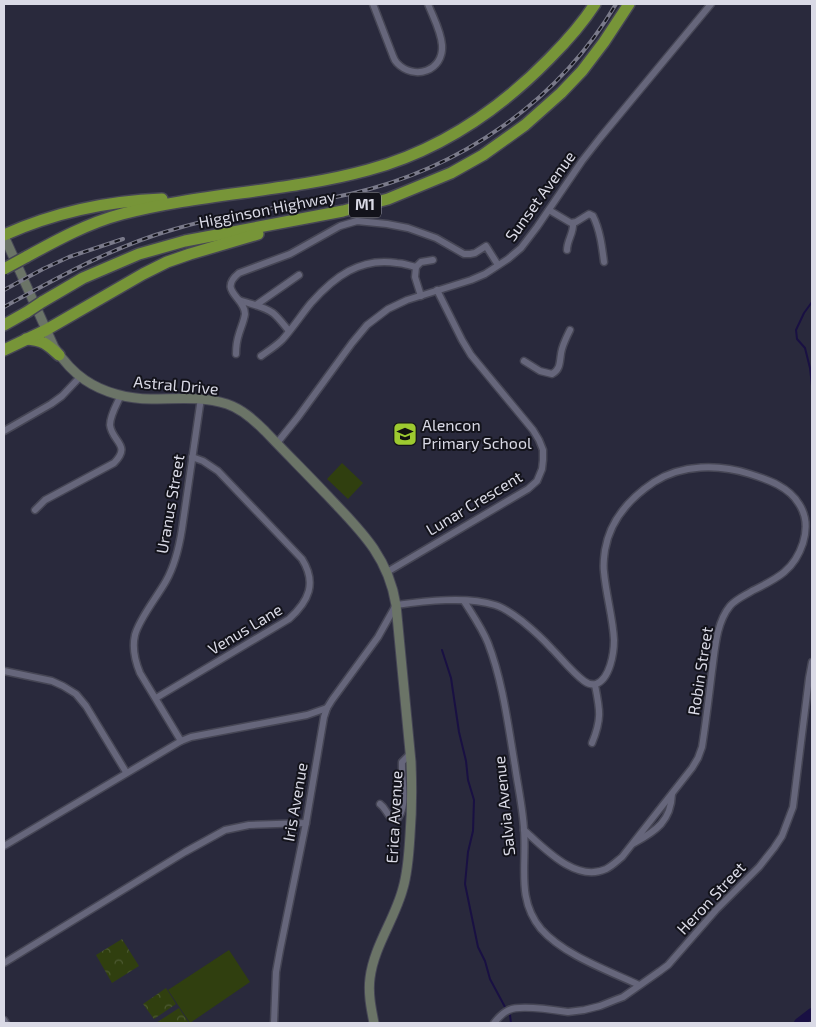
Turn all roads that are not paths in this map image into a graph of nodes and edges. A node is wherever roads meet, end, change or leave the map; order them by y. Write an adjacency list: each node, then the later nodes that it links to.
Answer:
1 (373, 4): 2 (street)
2 (428, 4)
3 (595, 4): 6 (highway, Higginson Highway / M1)
4 (629, 4): 8 (highway, Higginson Highway / M1)
5 (711, 4): 7 (street, Sunset Avenue)
6 (210, 198): 11 (highway); 18 (highway, Higginson Highway / M1, bridge)
7 (549, 210): 10 (street); 16 (street, Sunset Avenue)
8 (343, 211): 24 (highway, Higginson Highway / M1, bridge); 25 (highway)
9 (4, 223): 11 (highway)
10 (573, 223): 13 (street); 15 (street)
11 (18, 228): 12 (highway)
12 (4, 236): 25 (street, Astral Drive)
13 (567, 250)
14 (433, 260): 17 (street)
15 (604, 262)
16 (498, 265): 20 (street, Sunset Avenue); 22 (street)
17 (416, 267): 21 (street); 27 (street)
18 (4, 269)
19 (300, 276): 23 (street)
20 (436, 290): 21 (street, Sunset Avenue); 41 (street, Lunar Crescent)
21 (421, 296): 38 (street, Sunset Avenue)
22 (238, 300): 23 (street); 30 (street)
23 (256, 305): 27 (street)
24 (4, 325)
25 (46, 330): 28 (highway); 31 (street, Astral Drive)
26 (570, 330): 33 (street)
27 (290, 331): 32 (street)
28 (26, 340): 29 (highway); 31 (highway)
29 (4, 350)
30 (236, 354)
31 (59, 355): 34 (street, Astral Drive)
32 (261, 356)
33 (524, 361)
34 (80, 377): 35 (street, Astral Drive); 37 (street)
35 (121, 395): 36 (street, Astral Drive); 40 (street)
36 (201, 398): 38 (street, Astral Drive); 39 (street, Uranus Street)
37 (4, 431)
38 (277, 443): 41 (street, Astral Drive)
39 (192, 457): 47 (street, Uranus Street); 47 (street, Venus Lane)
40 (35, 510)
41 (387, 572): 43 (street, Astral Drive)
42 (464, 601): 43 (street); 46 (street); 56 (street, Salvia Avenue)
43 (396, 605): 48 (street, Iris Avenue); 51 (street, Erica Avenue)
44 (812, 662): 60 (street, Heron Street)
45 (4, 671): 52 (street)
46 (595, 685): 50 (street); 53 (street, Robin Street)
47 (156, 698): 49 (street, Uranus Street)
48 (327, 708): 49 (street); 55 (street, Iris Avenue)
49 (180, 741): 52 (street)
50 (592, 743)
51 (410, 754): 54 (street); 64 (street, Erica Avenue)
52 (126, 772): 58 (street)
53 (672, 794): 57 (street, Robin Street); 57 (street)
54 (380, 804)
55 (306, 823): 59 (street); 63 (street, Iris Avenue)
56 (524, 830): 57 (street, Robin Street); 60 (street, Salvia Avenue)
57 (631, 845)
58 (4, 846)
59 (4, 963)
60 (639, 985): 65 (street, Heron Street)
61 (4, 1020): 62 (street)
62 (6, 1023)
63 (274, 1023)
64 (374, 1023)
65 (494, 1023)

